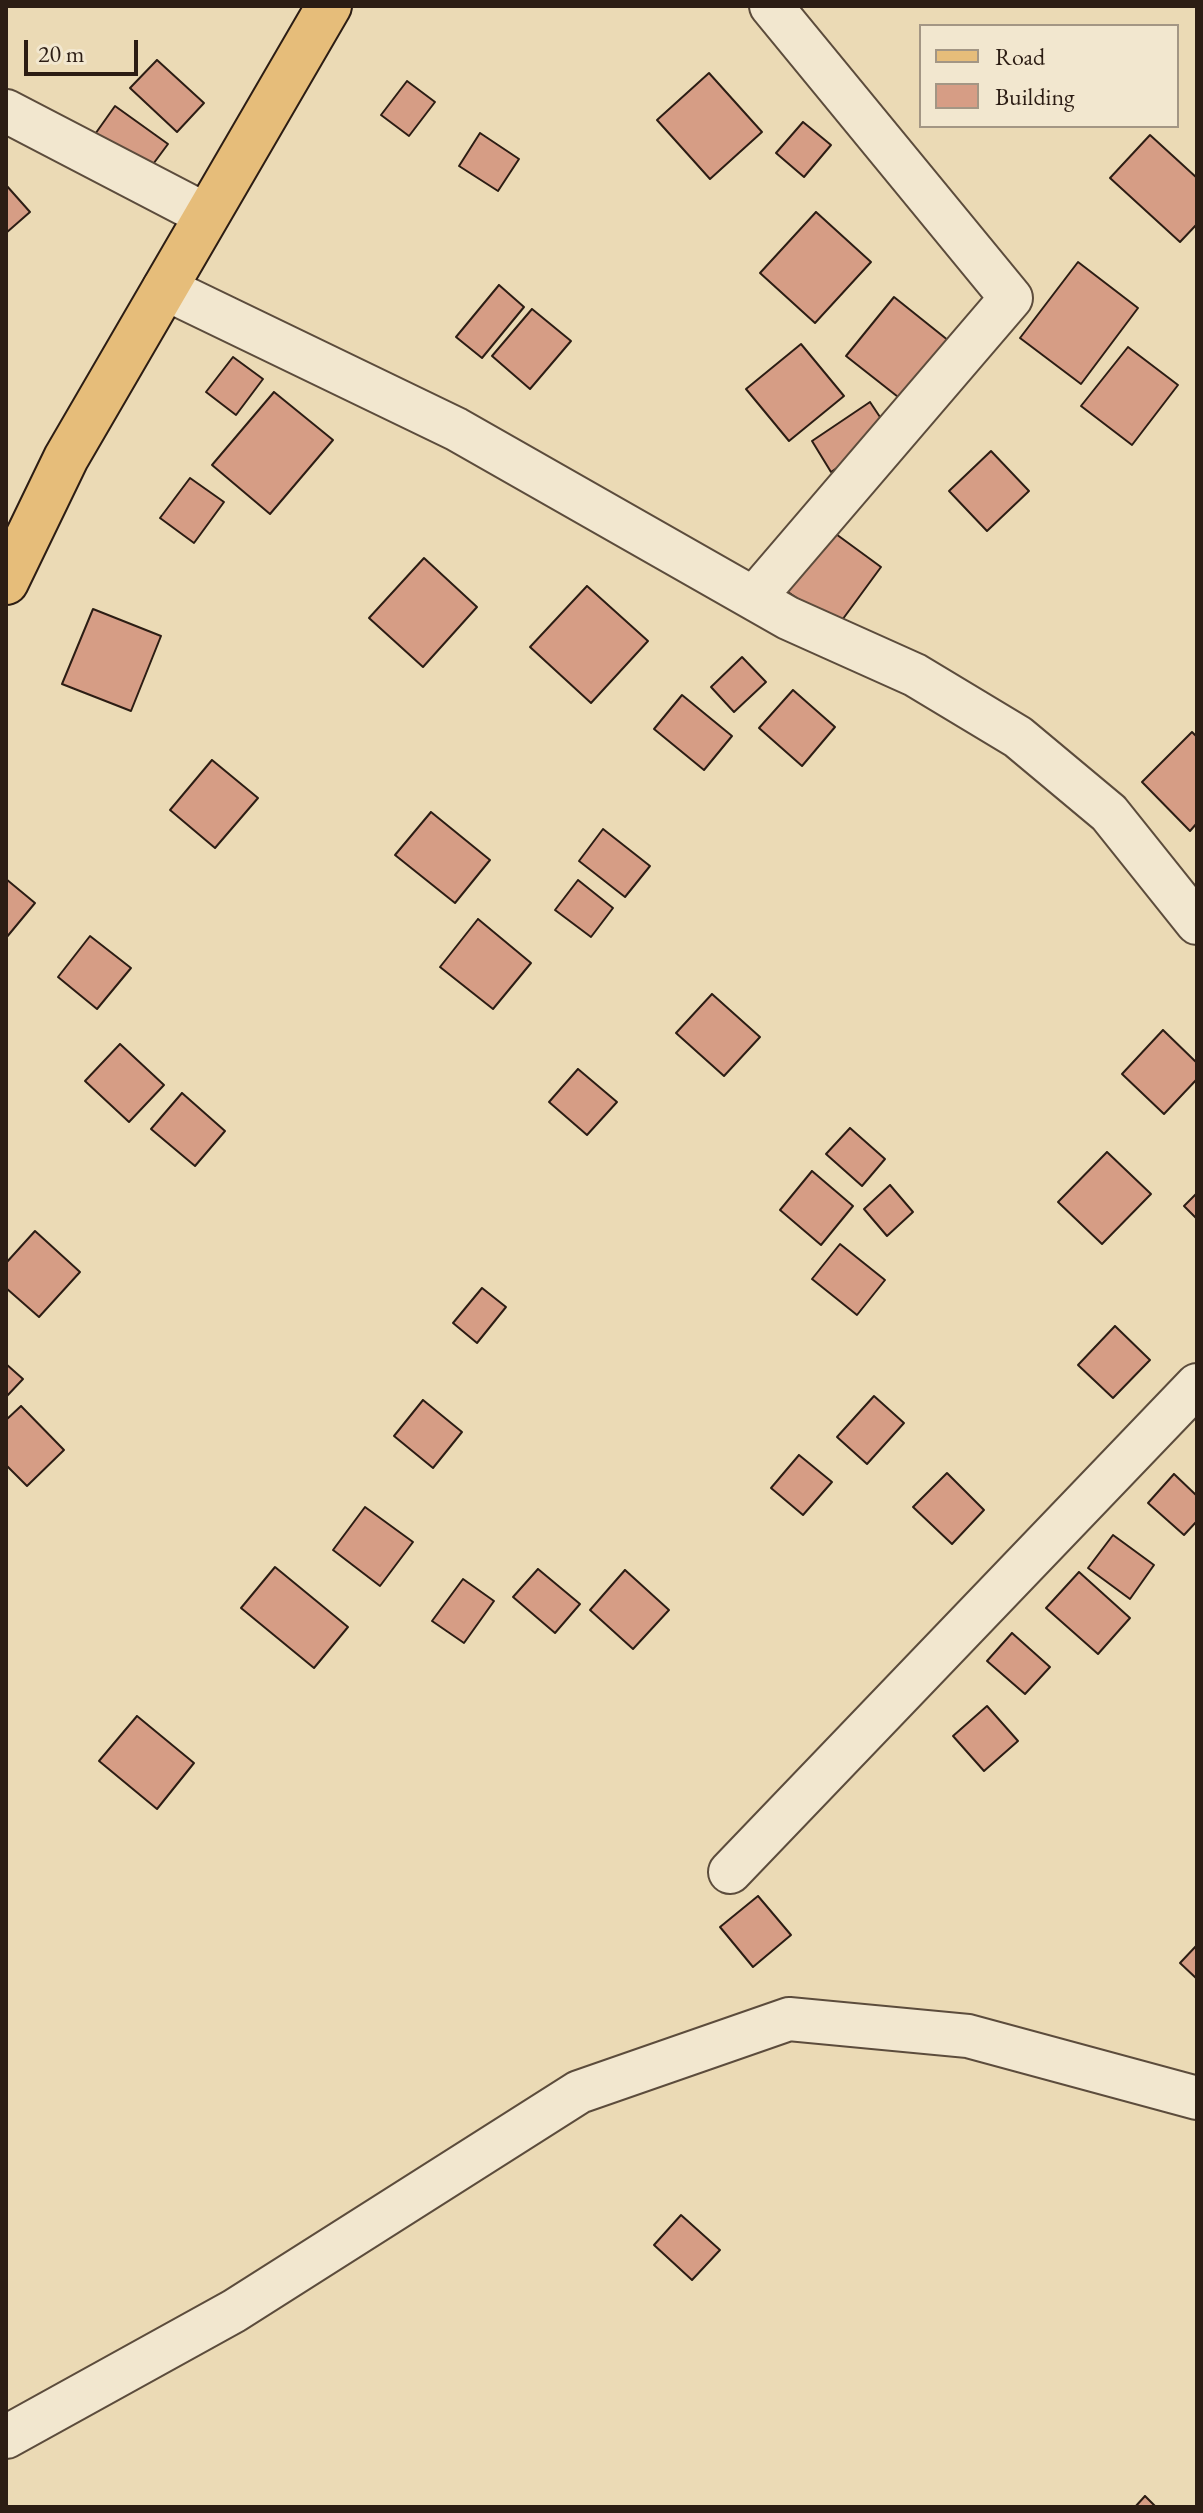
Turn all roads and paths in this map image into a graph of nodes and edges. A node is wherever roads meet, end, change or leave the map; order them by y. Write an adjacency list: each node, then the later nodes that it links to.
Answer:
1 (329, 6): 4 (main road)
2 (771, 6): 7 (street)
3 (6, 111): 4 (street)
4 (206, 215): 5 (main road)
5 (164, 288): 6 (main road); 7 (street)
6 (6, 582)
7 (754, 598): 8 (street)
8 (1197, 923)
9 (1197, 1385): 10 (street)
10 (730, 1872)
11 (1197, 2098): 12 (street)
12 (6, 2437)

